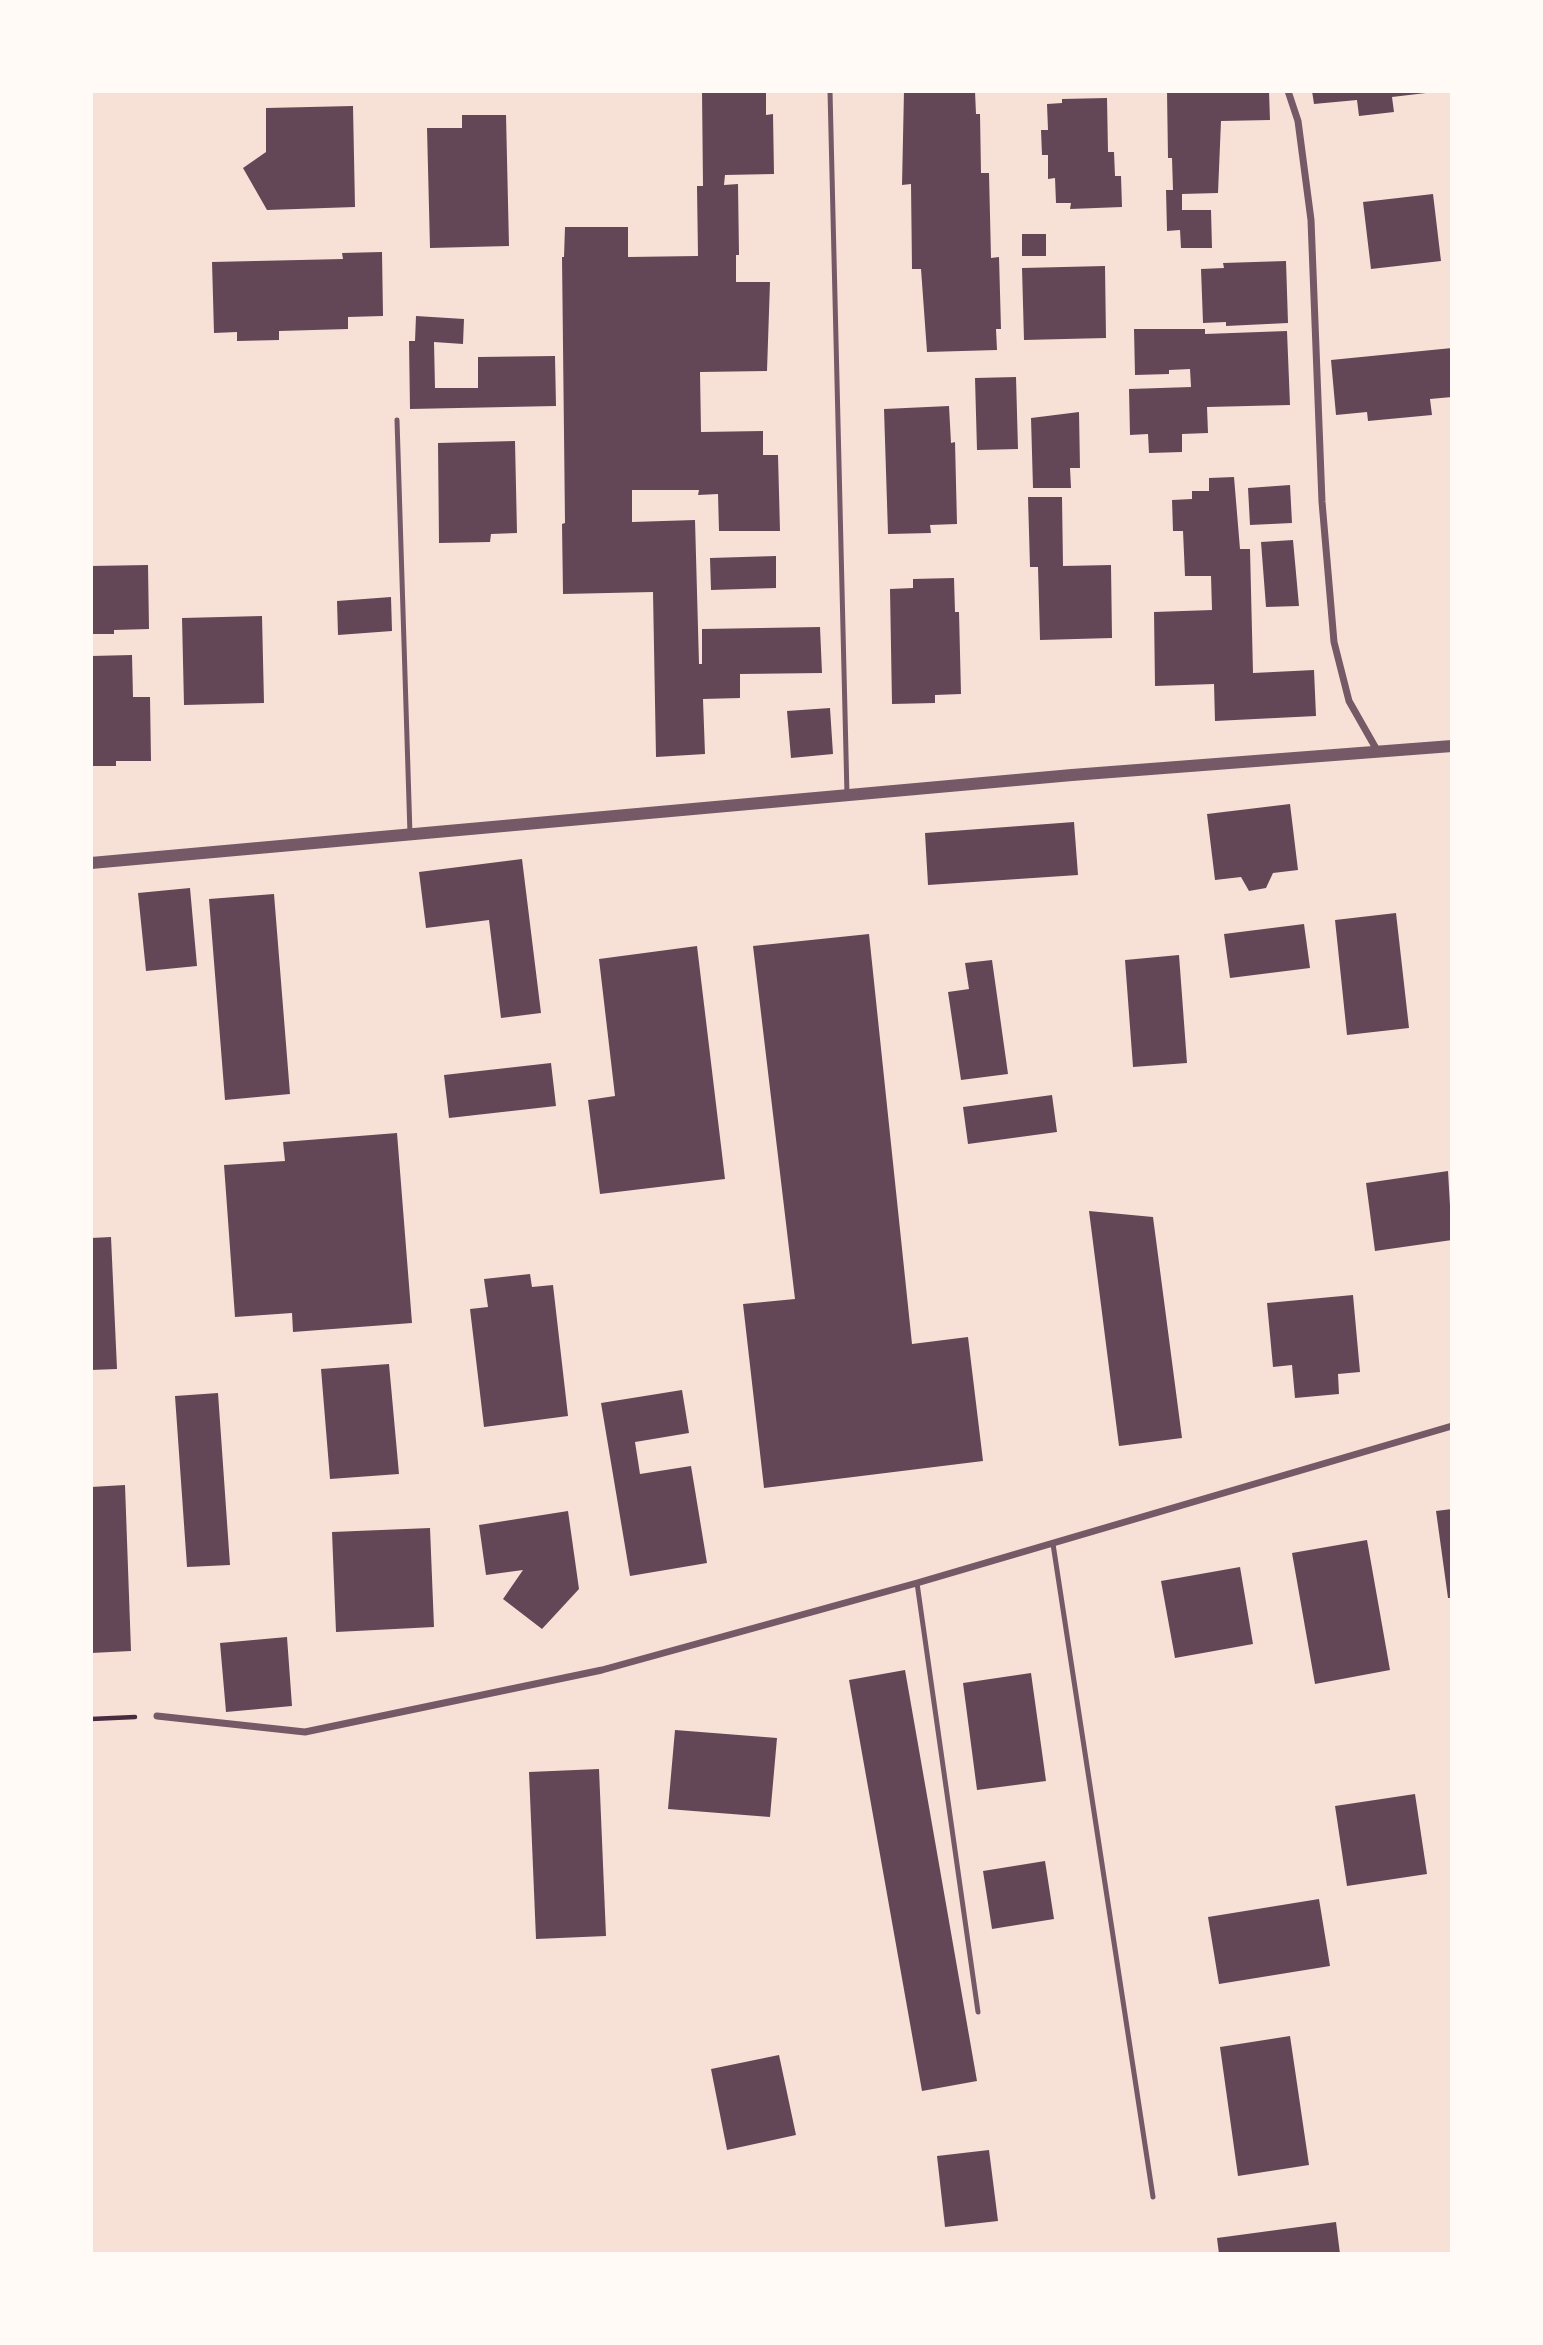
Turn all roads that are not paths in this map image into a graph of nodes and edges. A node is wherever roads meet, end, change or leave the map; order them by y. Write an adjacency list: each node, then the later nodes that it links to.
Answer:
1 (830, 91): 6 (lane)
2 (1288, 91): 5 (street)
3 (397, 420): 7 (lane)
4 (1452, 746): 5 (street)
5 (1378, 752): 6 (street)
6 (847, 796): 7 (street)
7 (410, 834): 8 (street)
8 (91, 863)
9 (1452, 1426): 10 (street)
10 (1053, 1544): 11 (street); 14 (lane)
11 (917, 1583): 12 (street); 13 (lane)
12 (156, 1716)
13 (978, 2012)
14 (1153, 2197)

